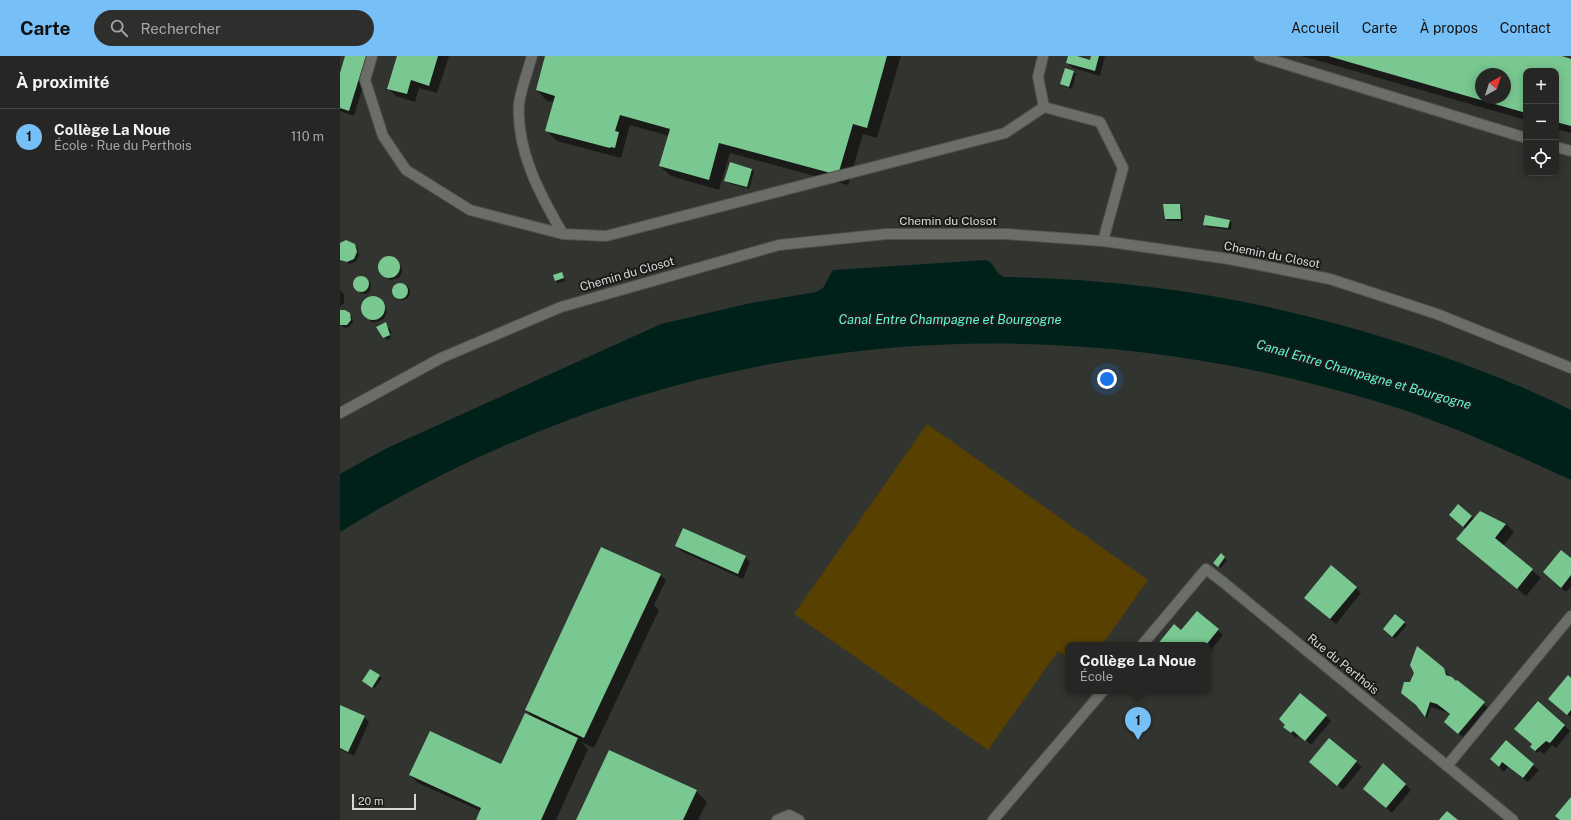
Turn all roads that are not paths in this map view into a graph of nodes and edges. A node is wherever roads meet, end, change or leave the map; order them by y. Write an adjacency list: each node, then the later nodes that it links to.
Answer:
1 (372, 56): 9 (street)
2 (532, 56): 9 (street)
3 (1043, 56): 5 (street)
4 (1259, 56): 6 (street)
5 (1044, 107): 9 (street); 10 (street)
6 (1523, 137)
7 (1559, 148): 8 (street)
8 (1571, 151)
9 (563, 234)
10 (1103, 241): 11 (street, Chemin du Closot); 12 (street, Chemin du Closot)
11 (1571, 368)
12 (340, 414)
13 (1571, 616): 16 (street)
14 (1145, 642): 16 (street, Rue du Perthois)
15 (1100, 694): 19 (street)
16 (1447, 766): 20 (street, Rue du Perthois)
17 (777, 820): 18 (street)
18 (799, 820)
19 (993, 820)
20 (1513, 820)

